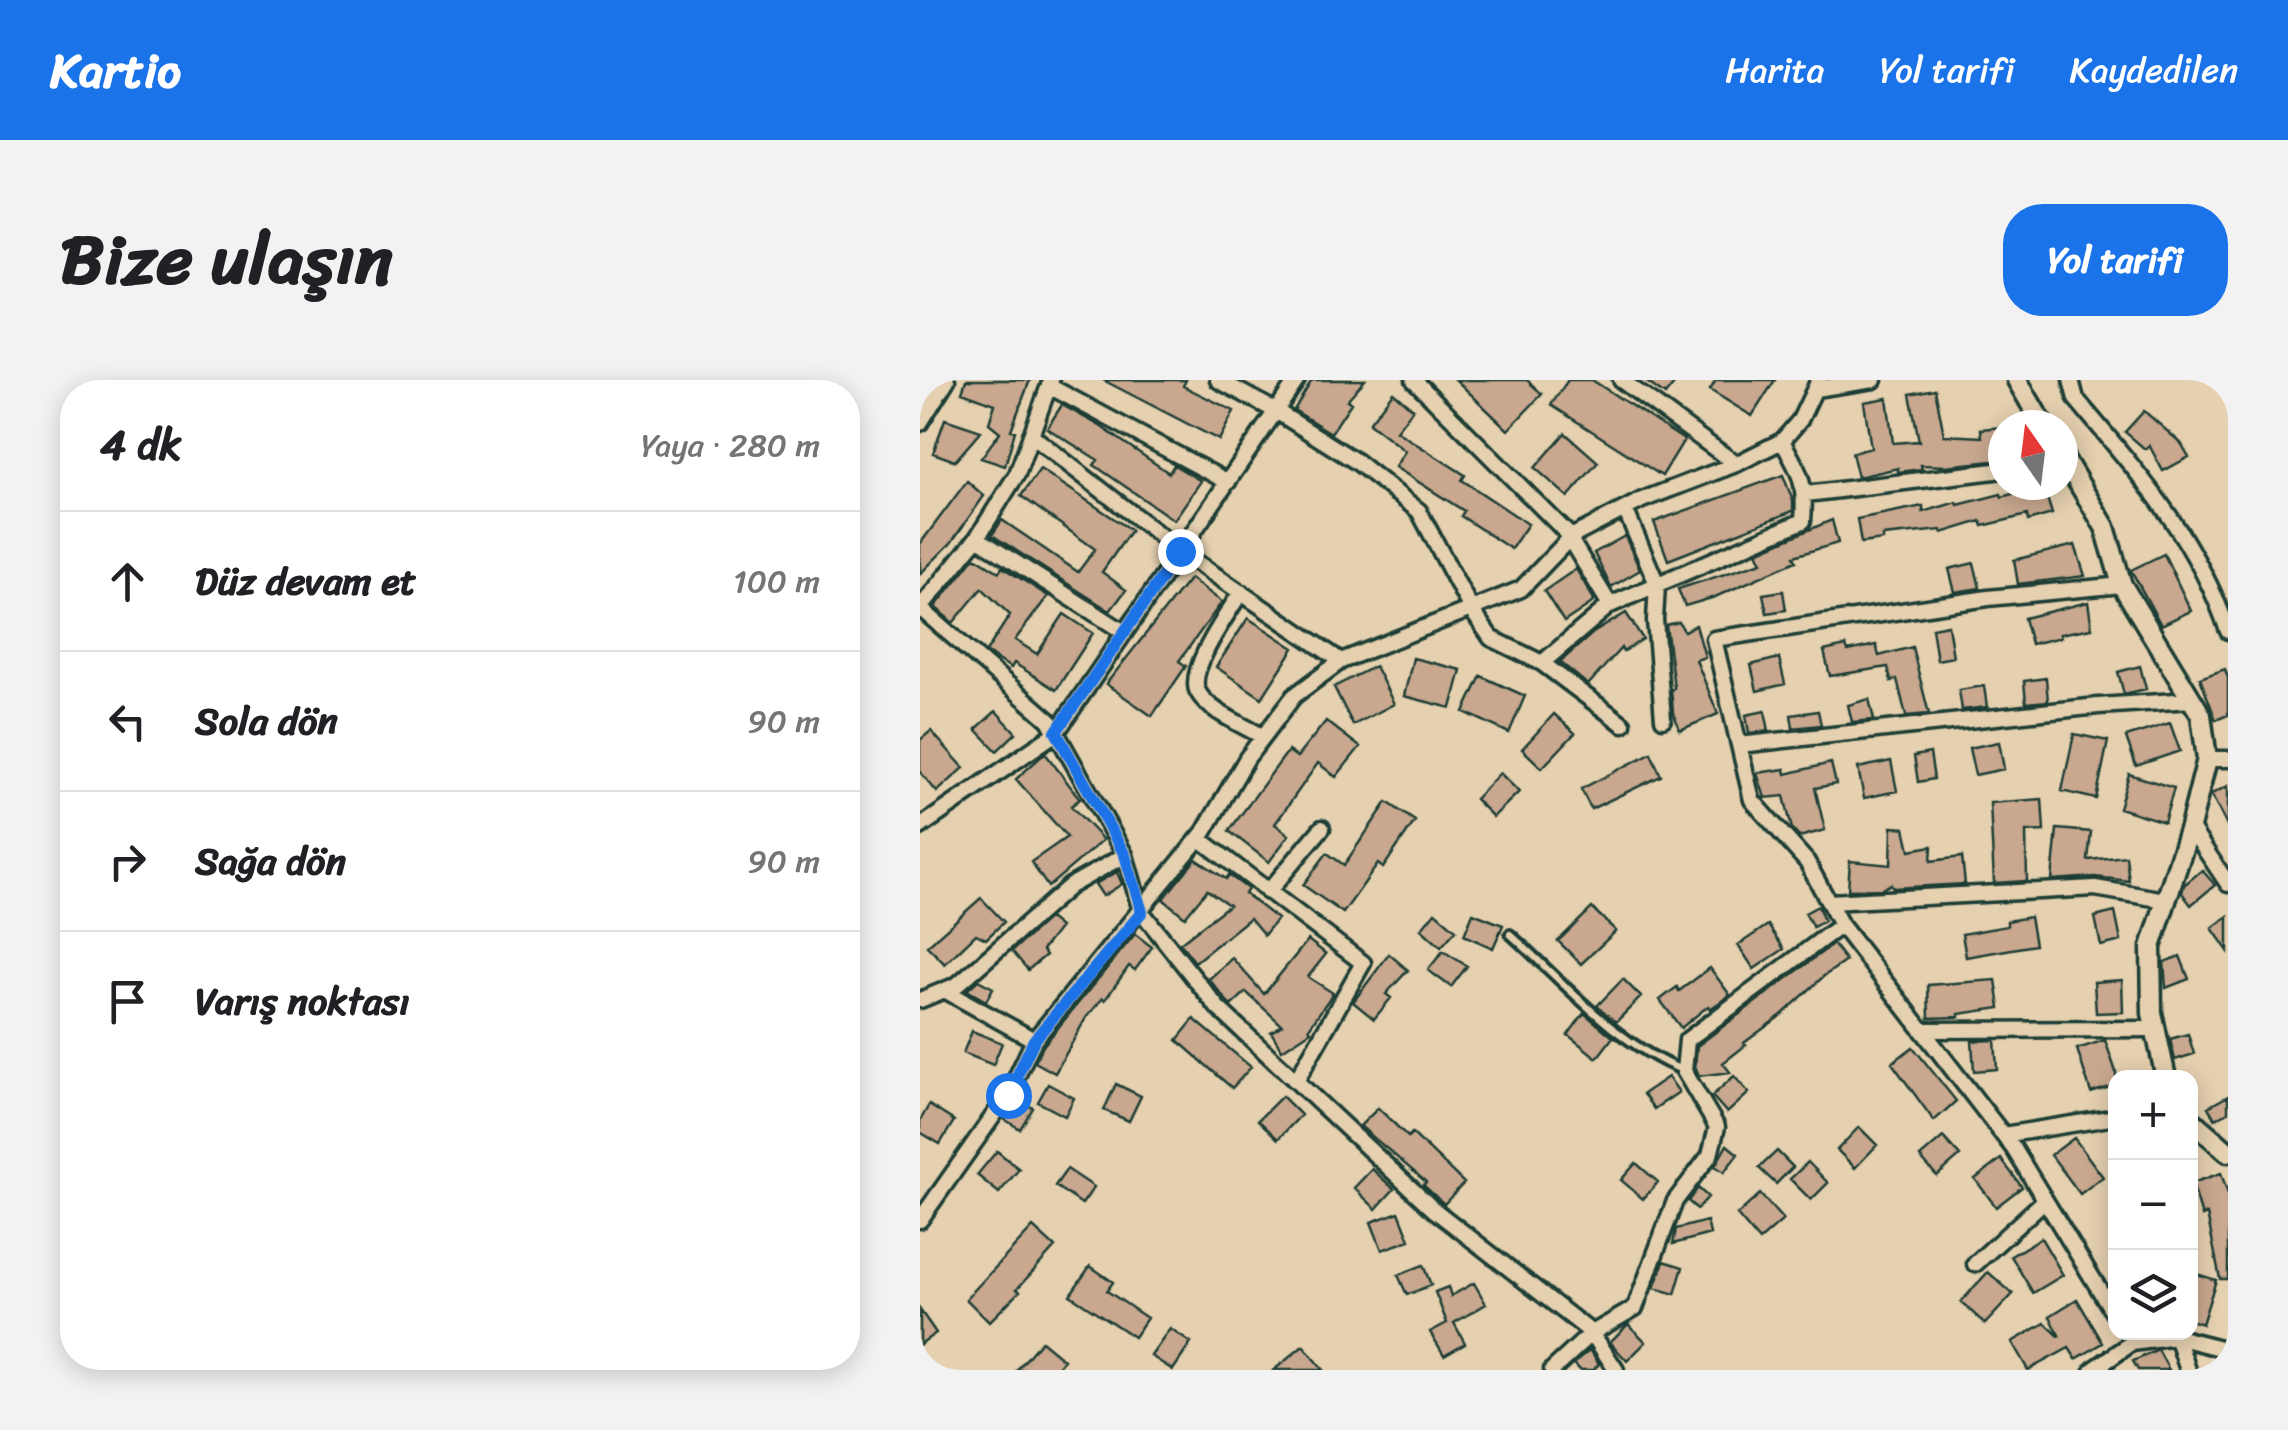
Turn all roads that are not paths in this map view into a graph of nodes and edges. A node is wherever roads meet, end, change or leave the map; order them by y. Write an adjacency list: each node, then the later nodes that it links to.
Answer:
1 (947, 380): 13 (street)
2 (1218, 380): 12 (street)
3 (1297, 380): 12 (street)
4 (1414, 380): 23 (street)
5 (1621, 380): 16 (street)
6 (1874, 380): 10 (street)
7 (2017, 380): 11 (street)
8 (2072, 380): 31 (street)
9 (1050, 383): 14 (street); 18 (street)
10 (1817, 384): 15 (street)
11 (2034, 410)
12 (1276, 411): 18 (street); 30 (street)
13 (920, 423)
14 (1032, 435): 22 (street); 24 (street)
15 (1782, 441): 16 (street); 20 (street)
16 (1736, 464): 21 (street)
17 (1988, 472): 20 (street)
18 (1228, 482): 24 (street)
19 (2078, 484): 26 (street)
20 (1806, 494): 25 (street)
21 (1625, 509): 23 (street); 25 (street)
22 (977, 538): 29 (street); 32 (street)
23 (1571, 539): 28 (street); 30 (street)
24 (1180, 551): 27 (street); 32 (street)
25 (1656, 584): 28 (street); 36 (street)
26 (2122, 585): 35 (street); 40 (street)
27 (1241, 592): 33 (street); 39 (street)
28 (1610, 604): 34 (street)
29 (920, 608): 38 (street)
30 (1470, 609): 33 (street); 34 (street)
31 (2228, 631)
32 (1124, 632): 38 (street)
33 (1342, 662): 39 (street)
34 (1542, 664): 37 (street)
35 (2192, 700): 40 (street); 41 (street)
36 (1663, 720)
37 (1623, 724)
38 (1056, 732): 43 (street); 47 (street)
39 (1263, 737): 46 (street)
40 (1739, 745): 51 (street)
41 (2207, 759): 42 (street); 45 (street)
42 (2228, 759)
43 (920, 828)
44 (1322, 828): 49 (street)
45 (2190, 828): 48 (street); 50 (street)
46 (1200, 839): 49 (street); 52 (street)
47 (1125, 855): 52 (street); 55 (street)
48 (2228, 884)
49 (1268, 892): 62 (street)
50 (2165, 900): 51 (street); 57 (street)
51 (1829, 902): 53 (street)
52 (1142, 912): 59 (street); 62 (street)
53 (1841, 925): 58 (street); 60 (street)
54 (1510, 934): 60 (lane)
55 (946, 991): 56 (street); 59 (street)
56 (920, 1000)
57 (2156, 1029): 58 (street); 61 (street)
58 (1923, 1030): 65 (street)
59 (1034, 1040): 68 (street)
60 (1684, 1070): 71 (street)
61 (2164, 1070)
62 (1296, 1081): 71 (street)
63 (2108, 1118): 65 (street)
64 (2198, 1126): 66 (street)
65 (2004, 1135): 67 (street)
66 (2228, 1152)
67 (2045, 1200): 69 (street); 70 (street)
68 (920, 1220)
69 (1975, 1264)
70 (2108, 1304)
71 (1592, 1334): 76 (street); 77 (street)
72 (2126, 1340): 78 (street)
73 (2178, 1340): 79 (street)
74 (2189, 1340): 75 (street)
75 (2228, 1350)
76 (1552, 1370)
77 (1616, 1370)
78 (2094, 1370)
79 (2188, 1370)

